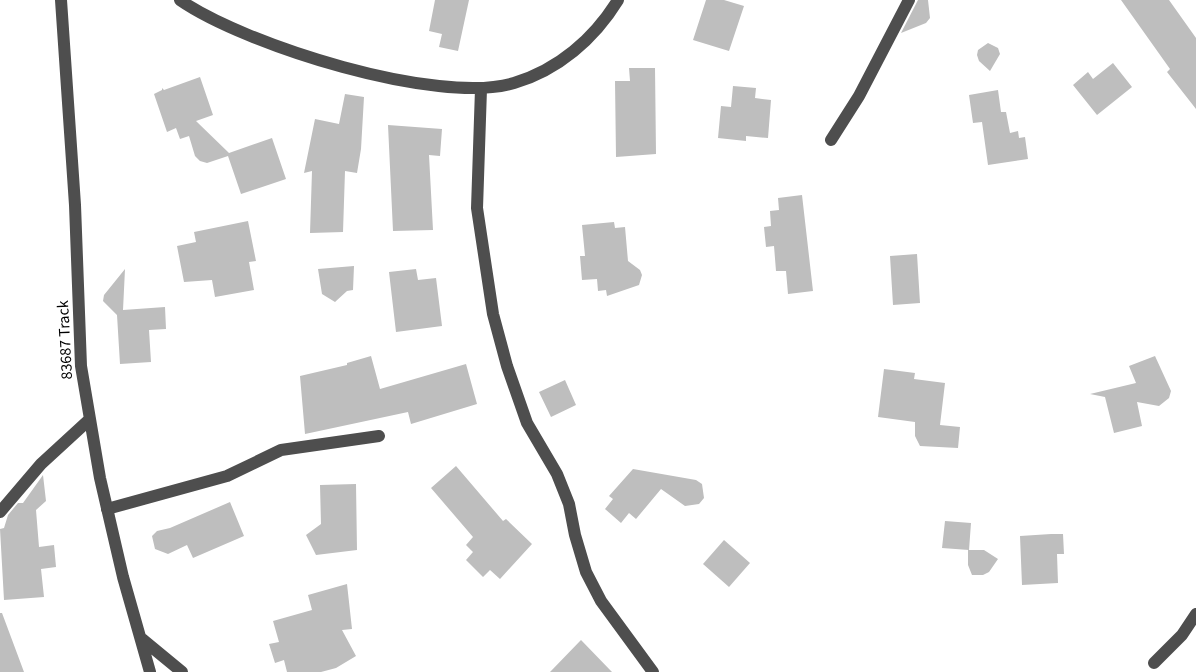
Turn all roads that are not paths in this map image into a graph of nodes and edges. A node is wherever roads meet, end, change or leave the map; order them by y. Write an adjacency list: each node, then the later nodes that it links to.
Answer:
1 (61, 0): 7 (street, 83687 Track)
2 (180, 0): 5 (street)
3 (618, 0): 5 (street)
4 (909, 0): 6 (street)
5 (481, 88): 16 (street)
6 (831, 140)
7 (90, 419): 9 (street); 10 (street, 83687 Track)
8 (379, 436): 10 (street)
9 (1, 508)
10 (107, 508): 12 (street, 83687 Track)
11 (1196, 614): 13 (street)
12 (142, 639): 14 (street, 83687 Track); 15 (street)
13 (1154, 663)
14 (150, 672)
15 (182, 672)
16 (653, 672)

